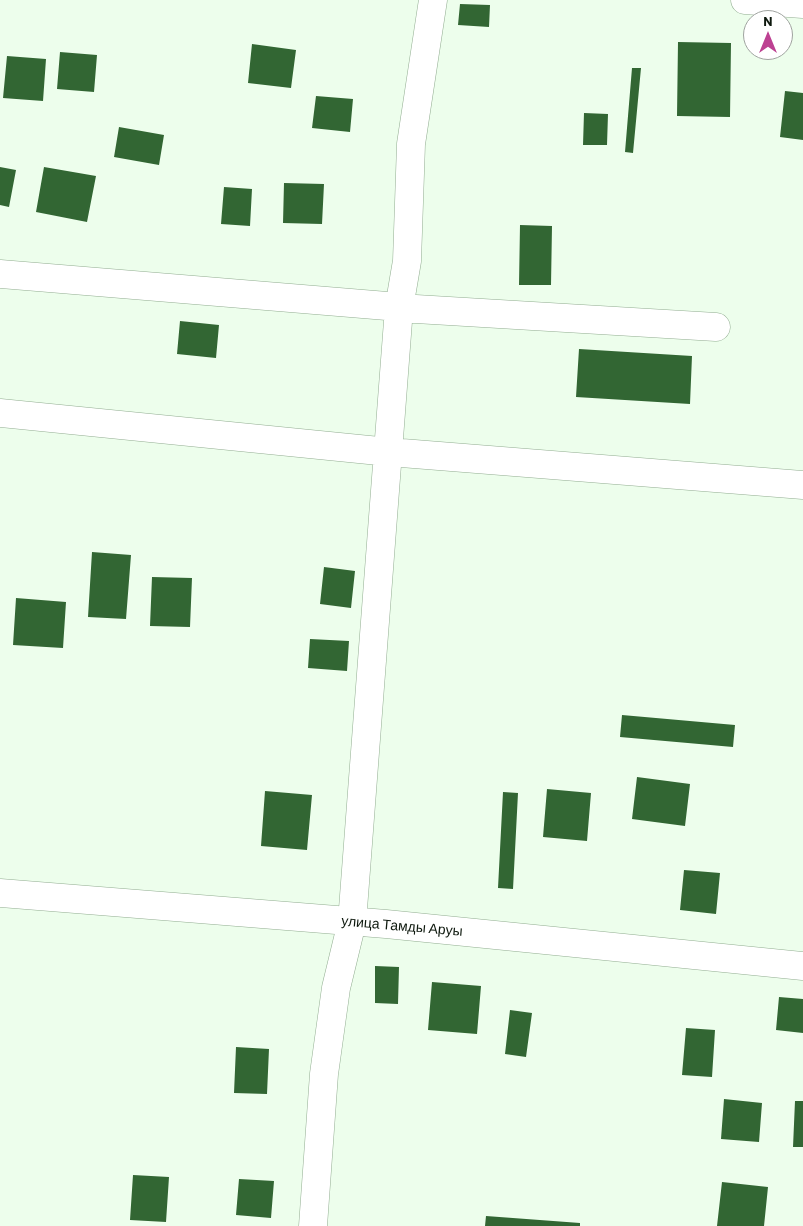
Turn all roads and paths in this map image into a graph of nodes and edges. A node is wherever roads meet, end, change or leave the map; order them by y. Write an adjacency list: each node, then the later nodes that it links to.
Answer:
1 (433, 0): 5 (street)
2 (745, 0): 3 (street)
3 (803, 4)
4 (0, 274): 5 (street)
5 (399, 308): 6 (street); 8 (street)
6 (716, 327)
7 (0, 413): 8 (street)
8 (389, 452): 9 (street); 11 (street)
9 (803, 485)
10 (0, 893): 11 (street, улица Тамды Аруы)
11 (352, 922): 12 (street, улица Тамды Аруы); 13 (street)
12 (803, 966)
13 (313, 1226)

